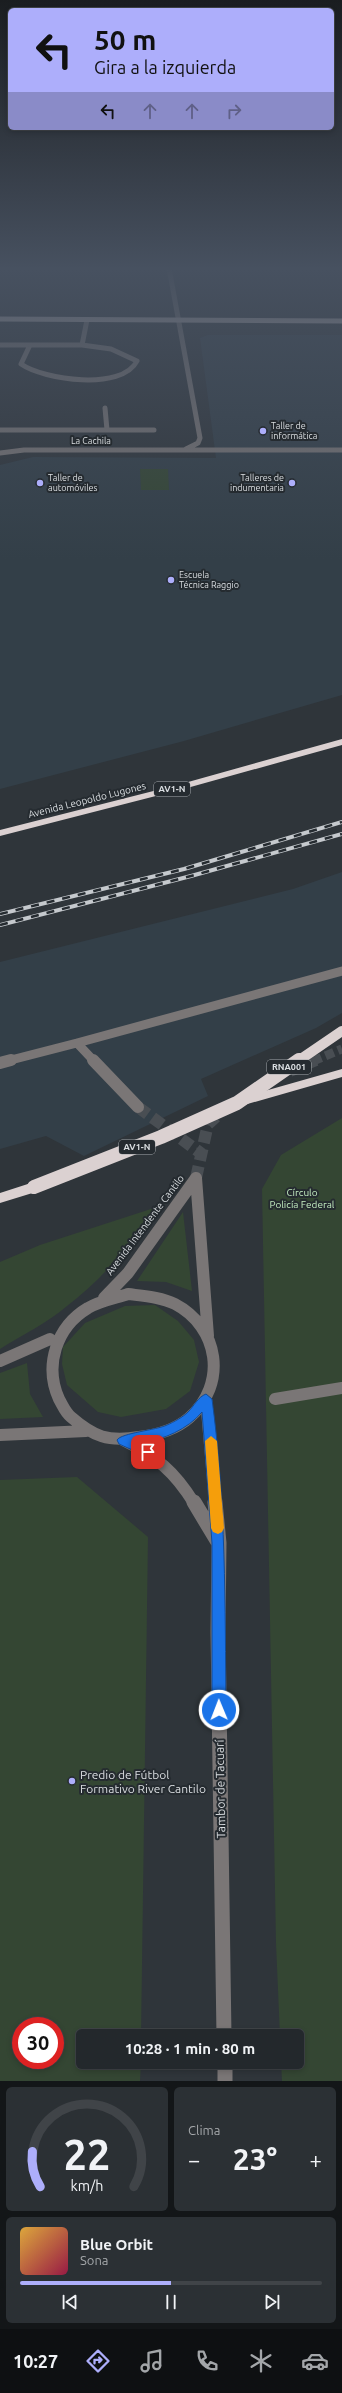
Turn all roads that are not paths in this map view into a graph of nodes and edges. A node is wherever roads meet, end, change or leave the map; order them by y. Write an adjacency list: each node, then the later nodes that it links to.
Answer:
1 (22, 365): 2 (street)
2 (134, 365)
3 (188, 365): 8 (street)
4 (105, 408): 6 (street)
5 (0, 430): 6 (street)
6 (107, 430): 7 (street)
7 (154, 430)
8 (182, 450): 9 (street, La Cachila); 10 (street, La Cachila)
9 (342, 450)
10 (0, 453)
11 (342, 742): 12 (highway, Avenida Leopoldo Lugones / AV1-N)
12 (0, 833)
13 (342, 971): 15 (street)
14 (342, 1031): 18 (highway, RNA001, bridge)
15 (77, 1043): 16 (street); 19 (street)
16 (0, 1063)
17 (342, 1072): 18 (highway)
18 (237, 1103): 20 (highway, AV1-N, bridge)
19 (138, 1107)
20 (0, 1198)
21 (104, 1298): 22 (street); 22 (street, Avenida Intendente Cantilo); 23 (street)
22 (208, 1336): 26 (street)
23 (50, 1339): 24 (street); 28 (street)
24 (0, 1361)
25 (342, 1388): 27 (street)
26 (206, 1399): 30 (street); 31 (street, Tambor de Tacuarí)
27 (276, 1399)
28 (86, 1431): 29 (street); 30 (street)
29 (0, 1435)
30 (123, 1440): 31 (street)
31 (219, 1543): 32 (street, Tambor de Tacuarí)
32 (224, 2029)
33 (225, 2069): 34 (street)
34 (225, 2081)

